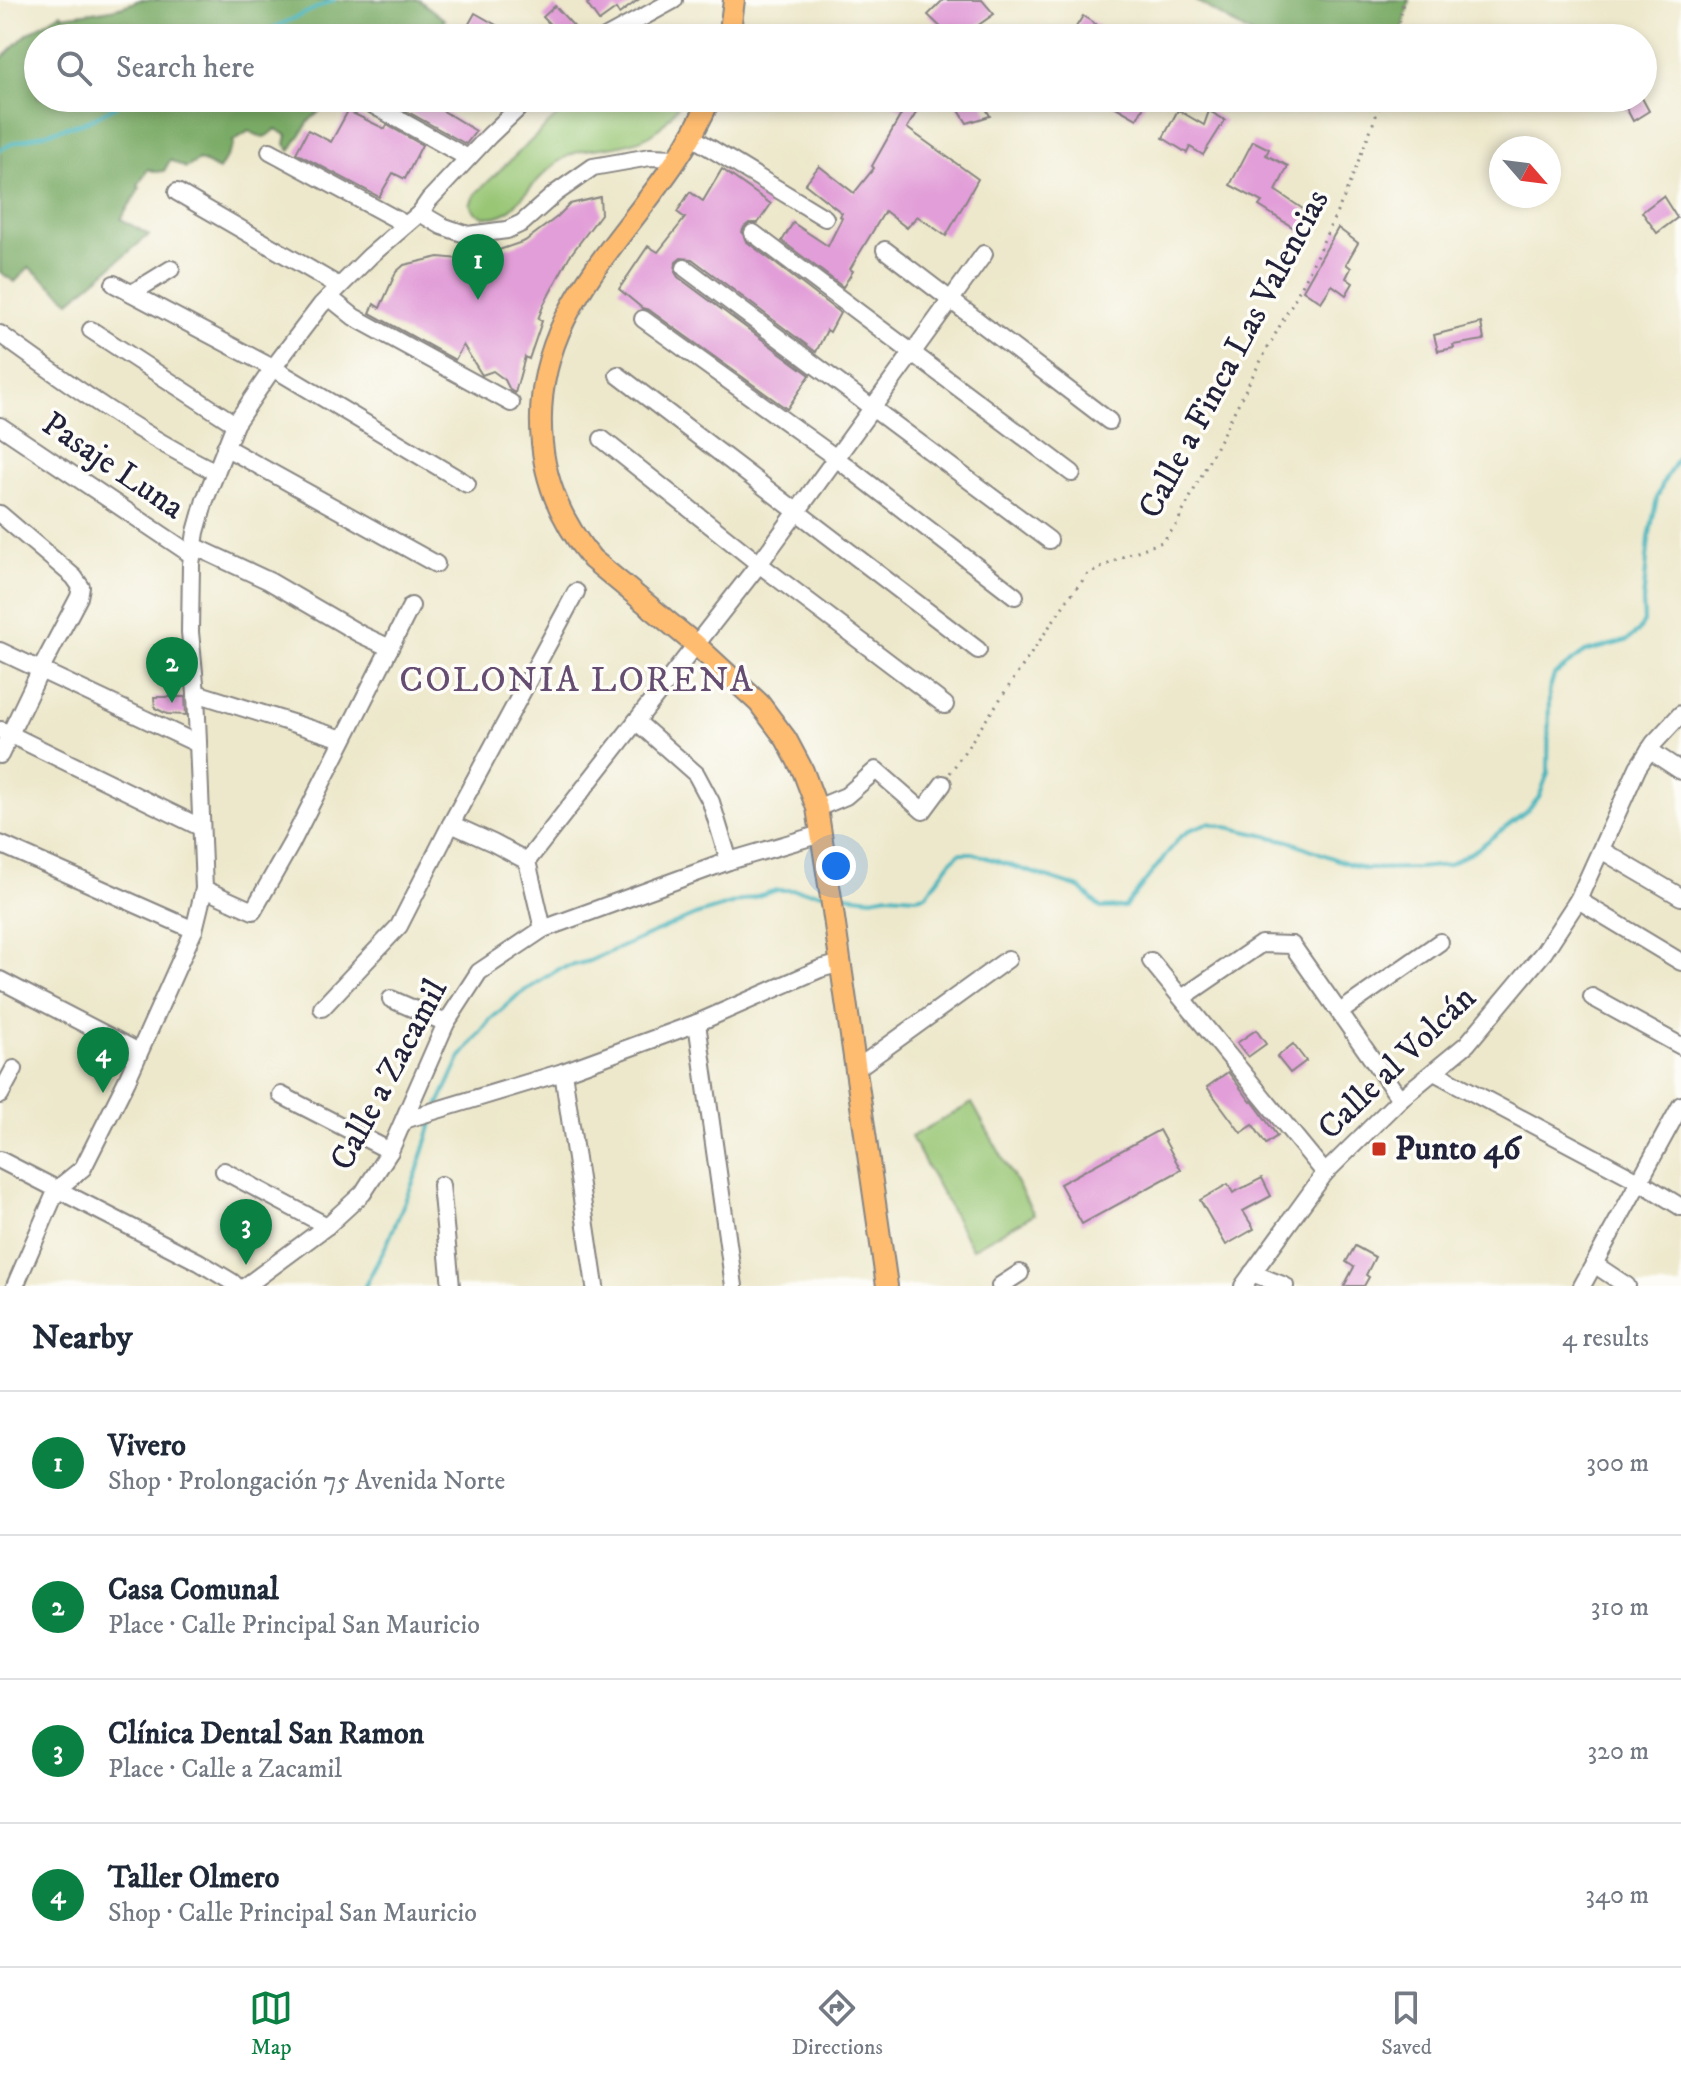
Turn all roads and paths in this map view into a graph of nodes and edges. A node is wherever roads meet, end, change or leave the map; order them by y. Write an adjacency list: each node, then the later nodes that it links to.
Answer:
1 (674, 0): 4 (street)
2 (734, 0): 5 (main road)
3 (1403, 0): 6 (path)
4 (630, 24)
5 (731, 24)
6 (1399, 24)
7 (386, 112): 13 (street)
8 (515, 112): 13 (street)
9 (704, 112): 11 (main road)
10 (1378, 112): 69 (path, Calle a Finca Las Valencias)
11 (692, 137): 14 (main road); 17 (street)
12 (270, 151): 18 (street)
13 (468, 158): 16 (street)
14 (678, 158): 16 (street); 54 (main road)
15 (177, 192): 25 (street)
16 (420, 213): 18 (street)
17 (825, 218)
18 (405, 224): 25 (street)
19 (753, 233): 31 (street)
20 (885, 250): 27 (street)
21 (984, 254): 27 (street)
22 (685, 268): 35 (street)
23 (171, 269): 26 (street)
24 (114, 284): 26 (street)
25 (334, 292): 32 (street); 34 (street)
26 (132, 293): 32 (street)
27 (951, 300): 31 (street); 36 (street)
28 (643, 319): 41 (street)
29 (91, 330): 37 (street)
30 (0, 334): 42 (street)
31 (913, 352): 35 (street); 43 (street)
32 (273, 368): 37 (street); 44 (street)
33 (618, 375): 45 (street)
34 (511, 403)
35 (872, 408): 41 (street); 47 (street)
36 (1109, 421)
37 (235, 424): 40 (street)
38 (0, 426): 48 (street, Pasaje Luna)
39 (602, 439): 50 (street)
40 (225, 447): 42 (street); 49 (street)
41 (836, 458): 45 (street); 52 (street)
42 (216, 472): 48 (street)
43 (1072, 473)
44 (467, 484)
45 (797, 511): 50 (street); 56 (street)
46 (0, 514): 58 (street)
47 (1049, 540)
48 (193, 551): 55 (street, Pasaje Luna); 59 (street)
49 (436, 564)
50 (759, 564): 54 (street); 60 (street)
51 (576, 592): 71 (street)
52 (1015, 596)
53 (411, 606): 55 (street)
54 (695, 644): 61 (street); 70 (main road)
55 (390, 648): 64 (street)
56 (978, 650)
57 (0, 651): 58 (street)
58 (40, 671): 63 (street); 65 (street)
59 (196, 693): 64 (street); 65 (street)
60 (945, 705)
61 (636, 721): 76 (street); 77 (street)
62 (1678, 723): 66 (street, Calle al Volcán)
63 (5, 732): 67 (street); 72 (street)
64 (343, 739): 78 (street)
65 (198, 744): 72 (street)
66 (1649, 750): 68 (street); 75 (street, Calle al Volcán)
67 (0, 755)
68 (1681, 771)
69 (943, 784): 70 (street)
70 (817, 808): 73 (main road)
71 (451, 824): 76 (street); 92 (street)
72 (200, 827): 78 (street)
73 (821, 834): 77 (street, Calle a Zacamil); 87 (main road)
74 (0, 844): 82 (street)
75 (1601, 850): 79 (street); 80 (street, Calle al Volcán)
76 (527, 861): 81 (street)
77 (729, 861): 81 (street, Calle a Zacamil)
78 (204, 889): 82 (street)
79 (1681, 897)
80 (1578, 900): 86 (street); 101 (street, Calle al Volcán)
81 (543, 929): 94 (street, Calle a Zacamil)
82 (194, 930): 97 (street)
83 (1440, 942): 93 (street)
84 (1008, 959): 99 (street)
85 (1151, 961): 90 (street)
86 (1681, 962)
87 (841, 963): 95 (street); 99 (main road)
88 (0, 980): 97 (street)
89 (1592, 997): 96 (street)
90 (1182, 998): 93 (street); 110 (street)
91 (391, 999): 94 (street)
92 (322, 1008)
93 (1340, 1012): 104 (street)
94 (446, 1023): 106 (street, Calle a Zacamil)
95 (697, 1023): 100 (street); 124 (street)
96 (1681, 1046)
97 (139, 1052): 113 (street)
98 (14, 1069): 102 (street)
99 (856, 1069): 125 (main road)
100 (563, 1072): 106 (street); 123 (street)
101 (1434, 1072): 104 (street, Calle al Volcán); 111 (street)
102 (0, 1095)
103 (281, 1095): 107 (street)
104 (1400, 1099): 110 (street, Calle al Volcán)
105 (1681, 1105): 111 (street)
106 (404, 1120): 107 (street, Calle a Zacamil)
107 (390, 1151): 115 (street, Calle a Zacamil)
108 (0, 1160): 113 (street)
109 (224, 1171): 115 (street)
110 (1325, 1173): 118 (street, Calle al Volcán)
111 (1639, 1181): 114 (street); 116 (street)
112 (441, 1185): 122 (street)
113 (57, 1189): 119 (street); 120 (street)
114 (1681, 1207)
115 (327, 1226): 121 (street, Calle a Zacamil)
116 (1594, 1264): 128 (street); 129 (street)
117 (1020, 1273): 126 (street)
118 (1248, 1280): 127 (street)
119 (15, 1286)
120 (236, 1286)
121 (246, 1286)
122 (451, 1286)
123 (595, 1286)
124 (734, 1286)
125 (887, 1286)
126 (1000, 1286)
127 (1285, 1286)
128 (1582, 1286)
129 (1627, 1286)

